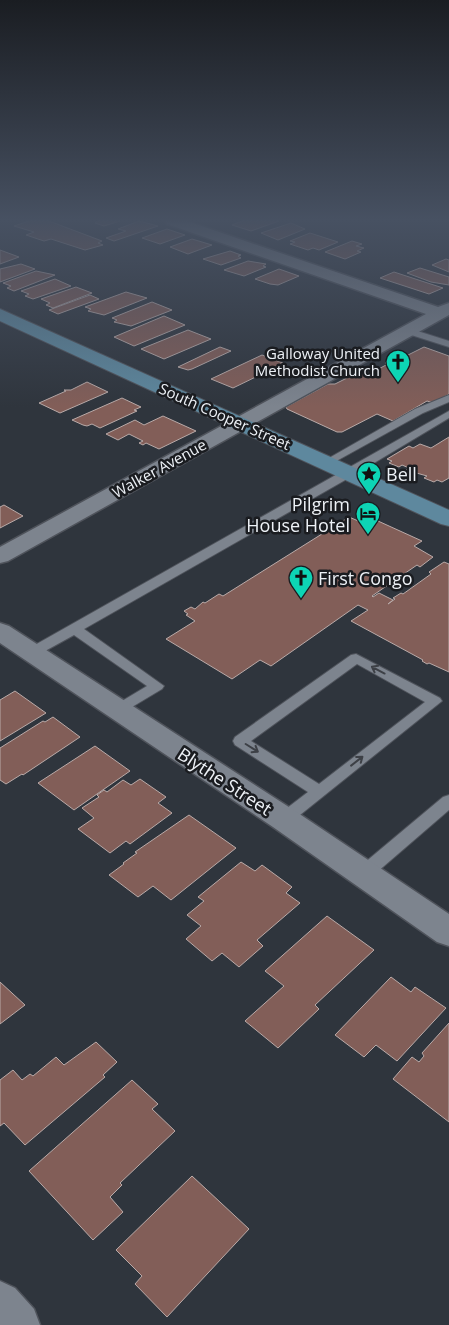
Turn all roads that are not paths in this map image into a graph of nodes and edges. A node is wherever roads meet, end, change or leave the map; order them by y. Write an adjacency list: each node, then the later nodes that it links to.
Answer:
1 (361, 283): 2 (street)
2 (444, 310): 4 (street, Walker Avenue)
3 (0, 314): 10 (main road, South Cooper Street)
4 (408, 330): 6 (lane); 10 (street, Walker Avenue)
5 (449, 335): 6 (lane)
6 (430, 338): 7 (lane)
7 (449, 344)
8 (449, 398): 11 (lane)
9 (449, 414): 12 (lane)
10 (240, 423): 11 (main road, South Cooper Street); 14 (street, Walker Avenue)
11 (327, 462): 12 (main road, South Cooper Street)
12 (350, 473): 13 (main road, South Cooper Street); 15 (lane)
13 (449, 519)
14 (0, 556)
15 (75, 629): 17 (lane); 19 (lane)
16 (0, 632): 17 (street, Blythe Street)
17 (32, 653): 19 (street, Blythe Street)
18 (442, 700): 20 (lane, one-way to 18); 20 (lane, one-way to 20)
19 (117, 710): 22 (street, Blythe Street)
20 (319, 791): 22 (lane)
21 (449, 801): 23 (lane)
22 (284, 819): 23 (street, Blythe Street)
23 (363, 874): 24 (street, Blythe Street)
24 (449, 932)
25 (0, 1303): 26 (street)
26 (18, 1325)

